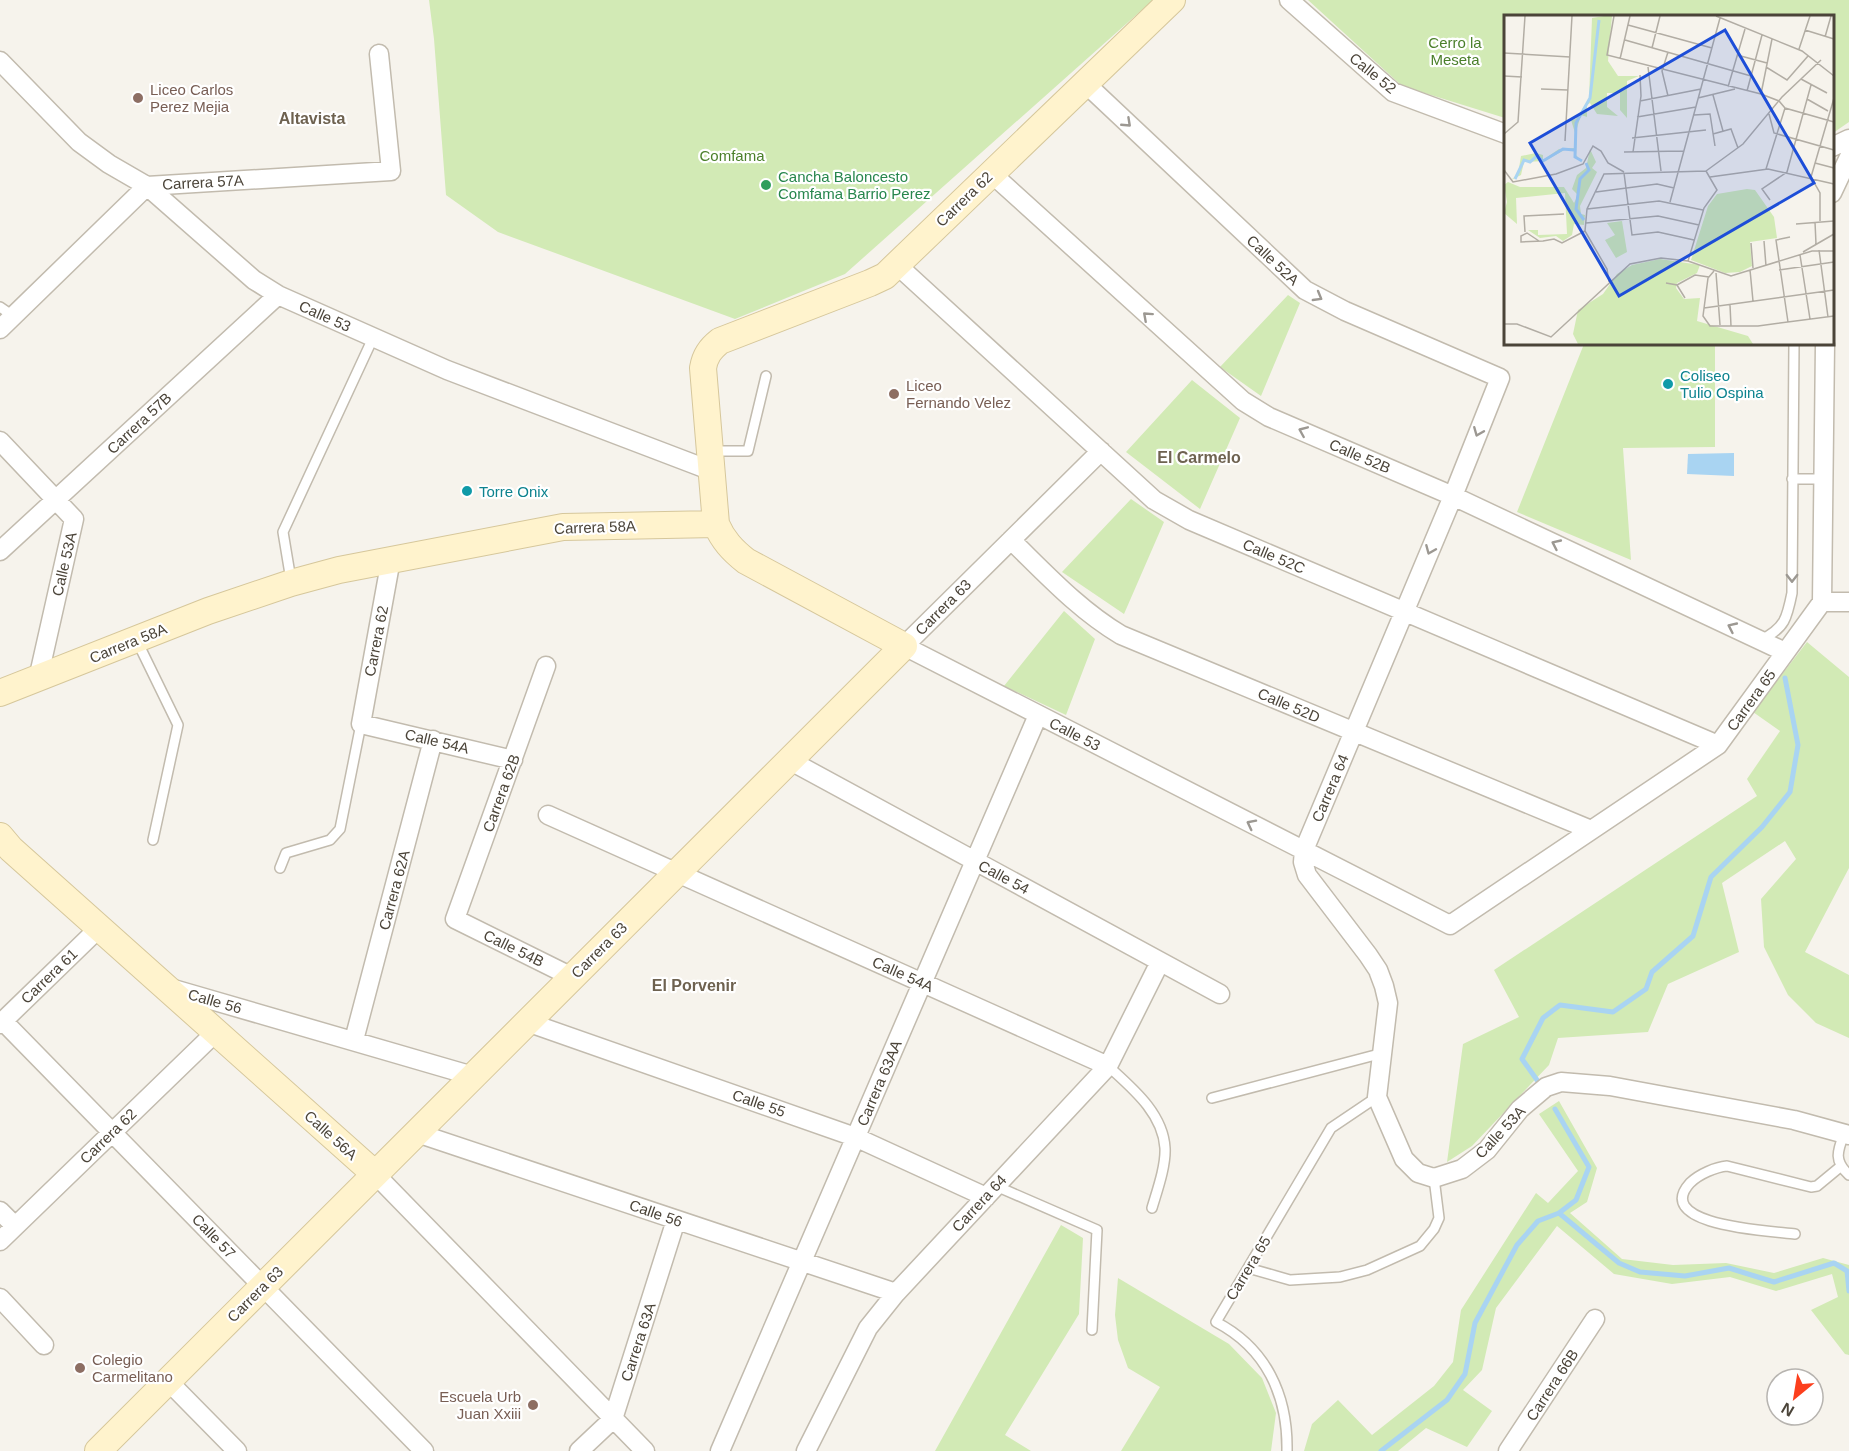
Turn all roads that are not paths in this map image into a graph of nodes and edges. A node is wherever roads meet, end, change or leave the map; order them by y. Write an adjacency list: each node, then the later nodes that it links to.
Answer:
1 (1172, 0): 5 (street, Carrera 62)
2 (1289, 0): 6 (street, Calle 52)
3 (379, 54): 11 (street, Carrera 57A)
4 (0, 61): 11 (street, Calle 53)
5 (1085, 83): 10 (street, Carrera 62); 21 (street, Calle 52A, one-way to 21)
6 (1504, 133)
7 (1849, 139): 8 (street)
8 (1834, 146)
9 (1849, 157): 12 (street)
10 (991, 173): 13 (street, Carrera 62); 27 (street, Calle 52B, one-way to 10)
11 (147, 186): 14 (street, Calle 53); 15 (street, Carrera 57A)
12 (1834, 191)
13 (896, 264): 23 (street, Calle 52C); 24 (street, Carrera 62)
14 (278, 296): 17 (street, Calle 53); 28 (street, Carrera 57B)
15 (7, 312): 16 (street, Carrera 57A)
16 (0, 329)
17 (373, 338): 24 (street, Calle 53); 33 (lane)
18 (1794, 345): 25 (lane)
19 (1825, 345): 26 (street)
20 (766, 376): 24 (lane)
21 (1500, 378): 27 (street, Carrera 64, one-way to 27)
22 (0, 441): 28 (street, Calle 53A)
23 (1101, 451): 30 (street, Carrera 63); 36 (street, Calle 52C)
24 (711, 461): 29 (street)
25 (1792, 479): 26 (lane); 38 (lane, one-way to 38)
26 (1823, 479): 34 (street)
27 (1453, 496): 36 (street, Carrera 64, one-way to 36); 38 (street, Calle 52B, one-way to 27)
28 (56, 500): 31 (street, Carrera 57B); 42 (street, Calle 53A)
29 (716, 524): 32 (street, Carrera 58A); 39 (street, Calle 53)
30 (1011, 540): 39 (street, Carrera 63); 46 (street, Calle 52D)
31 (0, 551)
32 (392, 559): 33 (street, Carrera 58A); 45 (street, Carrera 62)
33 (291, 583): 37 (street, Carrera 58A)
34 (1822, 602): 35 (street); 40 (street, Carrera 65)
35 (1849, 602)
36 (1404, 611): 46 (street, Carrera 64); 48 (street, Calle 52C)
37 (136, 639): 42 (street, Carrera 58A); 53 (lane)
38 (1761, 640): 40 (street, Calle 52B)
39 (904, 646): 44 (street, Calle 53); 50 (street, Carrera 63)
40 (1785, 652): 48 (street, Carrera 65)
41 (546, 666): 49 (street, Carrera 62B)
42 (38, 679): 43 (street, Carrera 58A)
43 (0, 693)
44 (1038, 715): 55 (street, Calle 53, one-way to 44); 56 (street, Carrera 63AA)
45 (361, 724): 47 (street, Calle 54A); 57 (lane)
46 (1353, 732): 52 (street, Calle 52D); 55 (street, Carrera 64)
47 (433, 740): 49 (street, Calle 54A); 70 (street, Carrera 62A)
48 (1718, 745): 52 (street, Carrera 65)
49 (513, 760): 59 (street, Carrera 62B)
50 (789, 760): 56 (street, Calle 54); 58 (street, Carrera 63)
51 (548, 815): 58 (street, Calle 54A)
52 (1591, 830): 60 (street, Carrera 65)
53 (153, 840)
54 (4, 849): 61 (street, Calle 56A)
55 (1304, 850): 60 (street, Calle 53); 71 (street)
56 (975, 861): 62 (street, Calle 54); 64 (street, Carrera 63AA)
57 (280, 868)
58 (676, 873): 63 (street, Carrera 63); 64 (street, Calle 54A)
59 (455, 920): 63 (street, Calle 54B)
60 (1450, 925)
61 (99, 927): 65 (street, Calle 56A); 67 (street, Carrera 61)
62 (1160, 962): 66 (street, Calle 54); 72 (street, Carrera 64)
63 (572, 977): 68 (street, Carrera 63)
64 (922, 983): 72 (street, Calle 54A); 79 (street, Carrera 63AA)
65 (165, 986): 69 (street, Calle 56A); 70 (street, Calle 56)
66 (1220, 994)
67 (2, 1022): 76 (street, Calle 57)
68 (527, 1022): 73 (street, Carrera 63); 79 (street, Calle 55)
69 (216, 1032): 76 (street, Carrera 62); 81 (street, Calle 56A)
70 (354, 1040): 73 (street, Calle 56)
71 (1383, 1053): 74 (street); 75 (lane)
72 (1108, 1066): 84 (street, Carrera 64); 85 (lane, Calle 54A)
73 (473, 1076): 77 (street, Carrera 63)
74 (1377, 1097): 83 (street); 92 (lane, Carrera 65)
75 (1212, 1098)
76 (112, 1132): 88 (street, Carrera 62); 93 (street, Calle 57)
77 (417, 1132): 81 (street, Carrera 63); 87 (street, Calle 56)
78 (1846, 1135): 80 (lane); 83 (street, Calle 53A)
79 (855, 1137): 84 (street, Calle 55); 91 (street, Carrera 63AA)
80 (1840, 1167): 82 (lane); 89 (lane)
81 (375, 1174): 93 (street, Carrera 63); 100 (street, Calle 56A)
82 (1849, 1175)
83 (1434, 1178): 92 (lane)
84 (991, 1191): 94 (street, Carrera 64); 97 (lane, Calle 55)
85 (1152, 1208)
86 (0, 1211): 88 (street)
87 (676, 1220): 91 (street, Calle 56); 100 (street, Carrera 63A)
88 (15, 1226): 90 (street, Carrera 62)
89 (1795, 1234)
90 (0, 1240)
91 (801, 1262): 94 (street, Calle 56); 106 (street, Carrera 63AA)
92 (1248, 1268): 108 (lane, Carrera 65)
93 (263, 1286): 99 (street, Carrera 63); 103 (street, Calle 57)
94 (896, 1293): 107 (street, Carrera 64)
95 (0, 1298): 98 (street)
96 (1595, 1319): 109 (street, Carrera 66B)
97 (1092, 1330)
98 (44, 1345)
99 (168, 1381): 101 (street, Carrera 63); 102 (street)
100 (613, 1419): 104 (street, Carrera 63A); 105 (street, Calle 56A)
101 (98, 1451)
102 (237, 1451)
103 (424, 1451)
104 (579, 1451)
105 (645, 1451)
106 (720, 1451)
107 (806, 1451)
108 (1287, 1451)
109 (1508, 1451)

